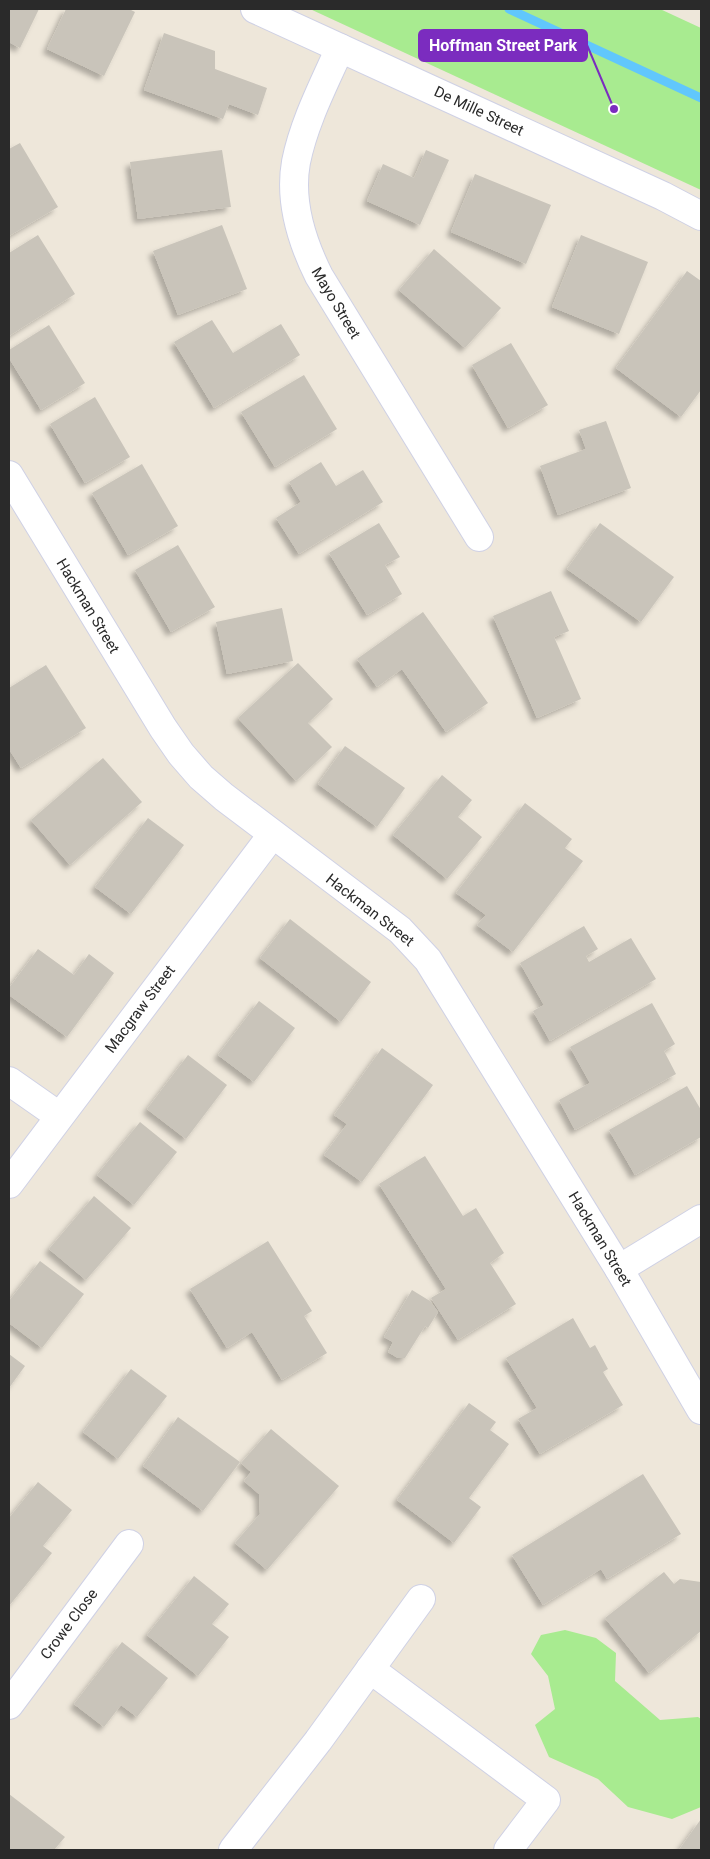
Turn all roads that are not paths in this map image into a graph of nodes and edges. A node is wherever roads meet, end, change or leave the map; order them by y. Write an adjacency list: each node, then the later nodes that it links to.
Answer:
1 (255, 9): 2 (street, De Mille Street)
2 (340, 48): 3 (street, De Mille Street); 5 (street, Mayo Street)
3 (701, 216)
4 (9, 475): 6 (street, Hackman Street)
5 (479, 537)
6 (272, 835): 8 (street, Macgraw Street); 11 (street, Hackman Street)
7 (9, 1080): 8 (street)
8 (59, 1116): 9 (street, Macgraw Street)
9 (9, 1184)
10 (701, 1219): 11 (street)
11 (619, 1269): 12 (street, Hackman Street)
12 (701, 1410)
13 (129, 1544): 16 (street, Crowe Close)
14 (421, 1599): 15 (street)
15 (370, 1669): 17 (street); 18 (street)
16 (9, 1705)
17 (233, 1850)
18 (508, 1850)

